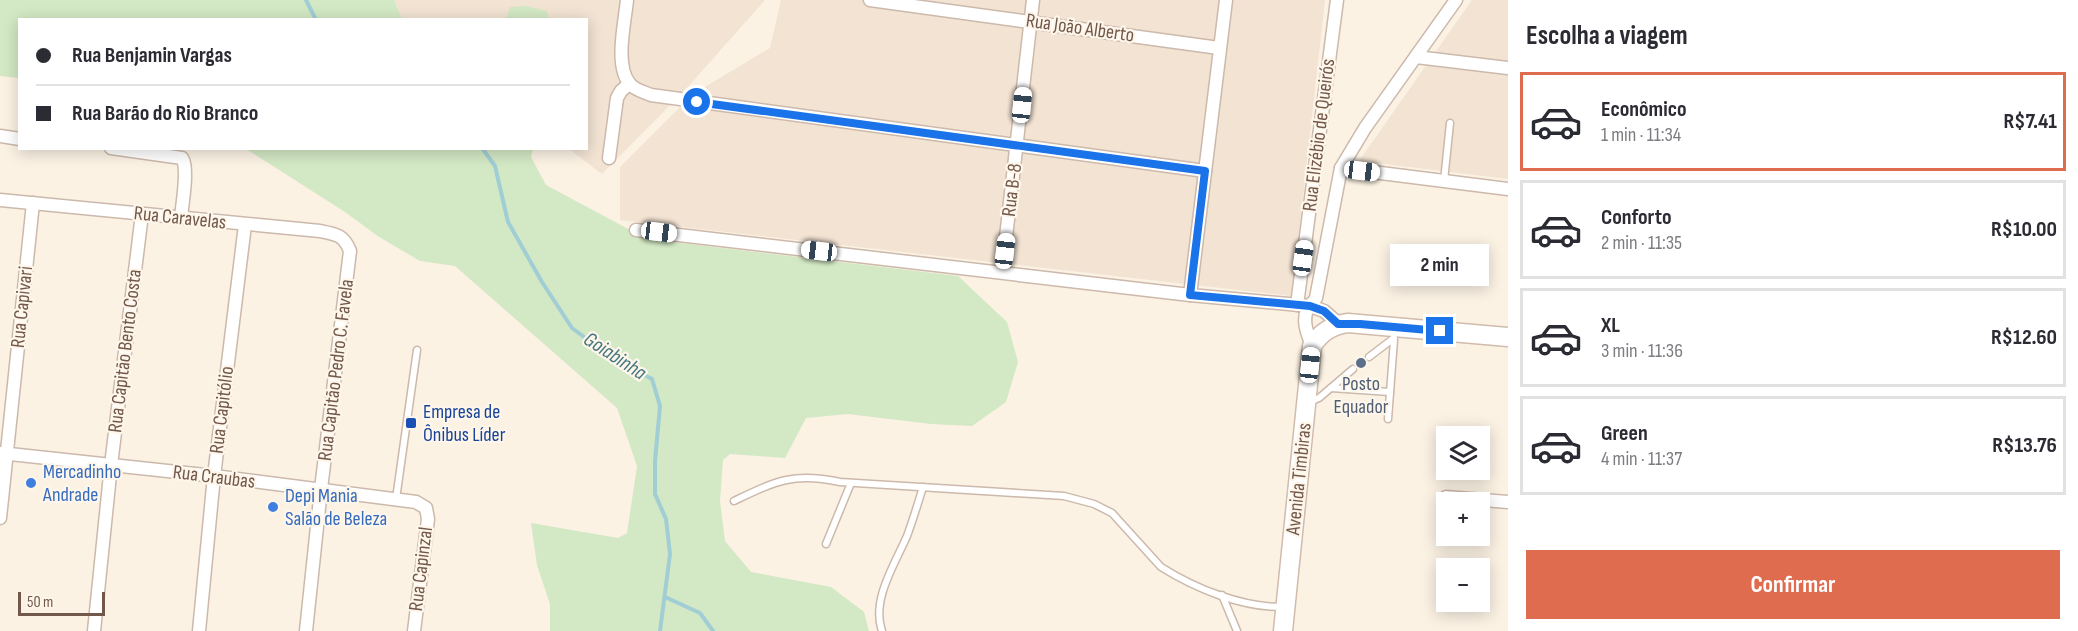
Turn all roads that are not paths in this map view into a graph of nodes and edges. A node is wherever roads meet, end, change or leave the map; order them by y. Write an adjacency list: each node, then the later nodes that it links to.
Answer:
1 (627, 0): 11 (street)
2 (870, 0): 7 (street, Rua João Alberto)
3 (1033, 0): 7 (street, Rua B-8)
4 (1226, 0): 8 (street)
5 (1337, 0): 31 (street, Rua Elizébio de Queirós)
6 (1456, 0): 9 (street)
7 (1030, 21): 8 (street, Rua João Alberto); 15 (street, Rua B-8)
8 (1219, 48): 19 (street)
9 (1416, 57): 10 (street); 18 (street)
10 (1508, 68)
11 (630, 84): 15 (street); 17 (street)
12 (1450, 123): 20 (lane)
13 (0, 136): 14 (street)
14 (18, 139)
15 (1017, 147): 19 (street); 29 (street, Rua B-8)
16 (125, 150): 25 (street)
17 (609, 158)
18 (1341, 168): 20 (street); 32 (street)
19 (1205, 171): 30 (street)
20 (1444, 181): 21 (street)
21 (1508, 189)
22 (0, 200): 23 (street, Rua Caravelas)
23 (33, 203): 24 (street, Rua Caravelas); 43 (street, Rua Capivari)
24 (142, 214): 25 (street, Rua Caravelas); 44 (street, Rua Capitão Bento Costa)
25 (181, 218): 26 (street, Rua Caravelas)
26 (245, 225): 28 (street, Rua Caravelas); 45 (street, Rua Capitólio)
27 (636, 230): 29 (street)
28 (350, 251): 48 (street, Rua Capitão Pedro C. Favela)
29 (1002, 272): 30 (street)
30 (1190, 295): 31 (street)
31 (1297, 305): 32 (street)
32 (1310, 306): 34 (street); 34 (street)
33 (1394, 333): 34 (street); 35 (street); 37 (lane); 40 (lane)
34 (1325, 334): 41 (street, Avenida Timbiras)
35 (1508, 337)
36 (417, 350): 49 (lane)
37 (1369, 357)
38 (1353, 369): 39 (lane)
39 (1331, 388): 40 (lane); 41 (lane)
40 (1390, 392): 42 (lane)
41 (1306, 404): 57 (street, Avenida Timbiras)
42 (1388, 419)
43 (3, 454): 44 (street, Rua Craubas); 54 (street, Rua Capivari)
44 (111, 465): 45 (street, Rua Craubas); 58 (street, Rua Capitão Bento Costa)
45 (214, 476): 48 (street, Rua Craubas); 59 (street, Rua Capitólio)
46 (851, 483): 47 (lane); 50 (lane); 55 (lane)
47 (923, 487): 56 (lane); 62 (lane)
48 (321, 489): 49 (street, Rua Craubas); 60 (street, Rua Capitão Pedro C. Favela)
49 (396, 499): 53 (street, Rua Craubas)
50 (734, 501)
51 (1490, 501): 52 (street)
52 (1508, 502)
53 (426, 508): 61 (street, Rua Capinzal)
54 (0, 518)
55 (826, 544)
56 (1222, 595): 57 (lane); 63 (lane)
57 (1285, 607): 64 (street, Avenida Timbiras)
58 (94, 631)
59 (199, 631)
60 (306, 631)
61 (414, 631)
62 (882, 631)
63 (1237, 631)
64 (1282, 631)

